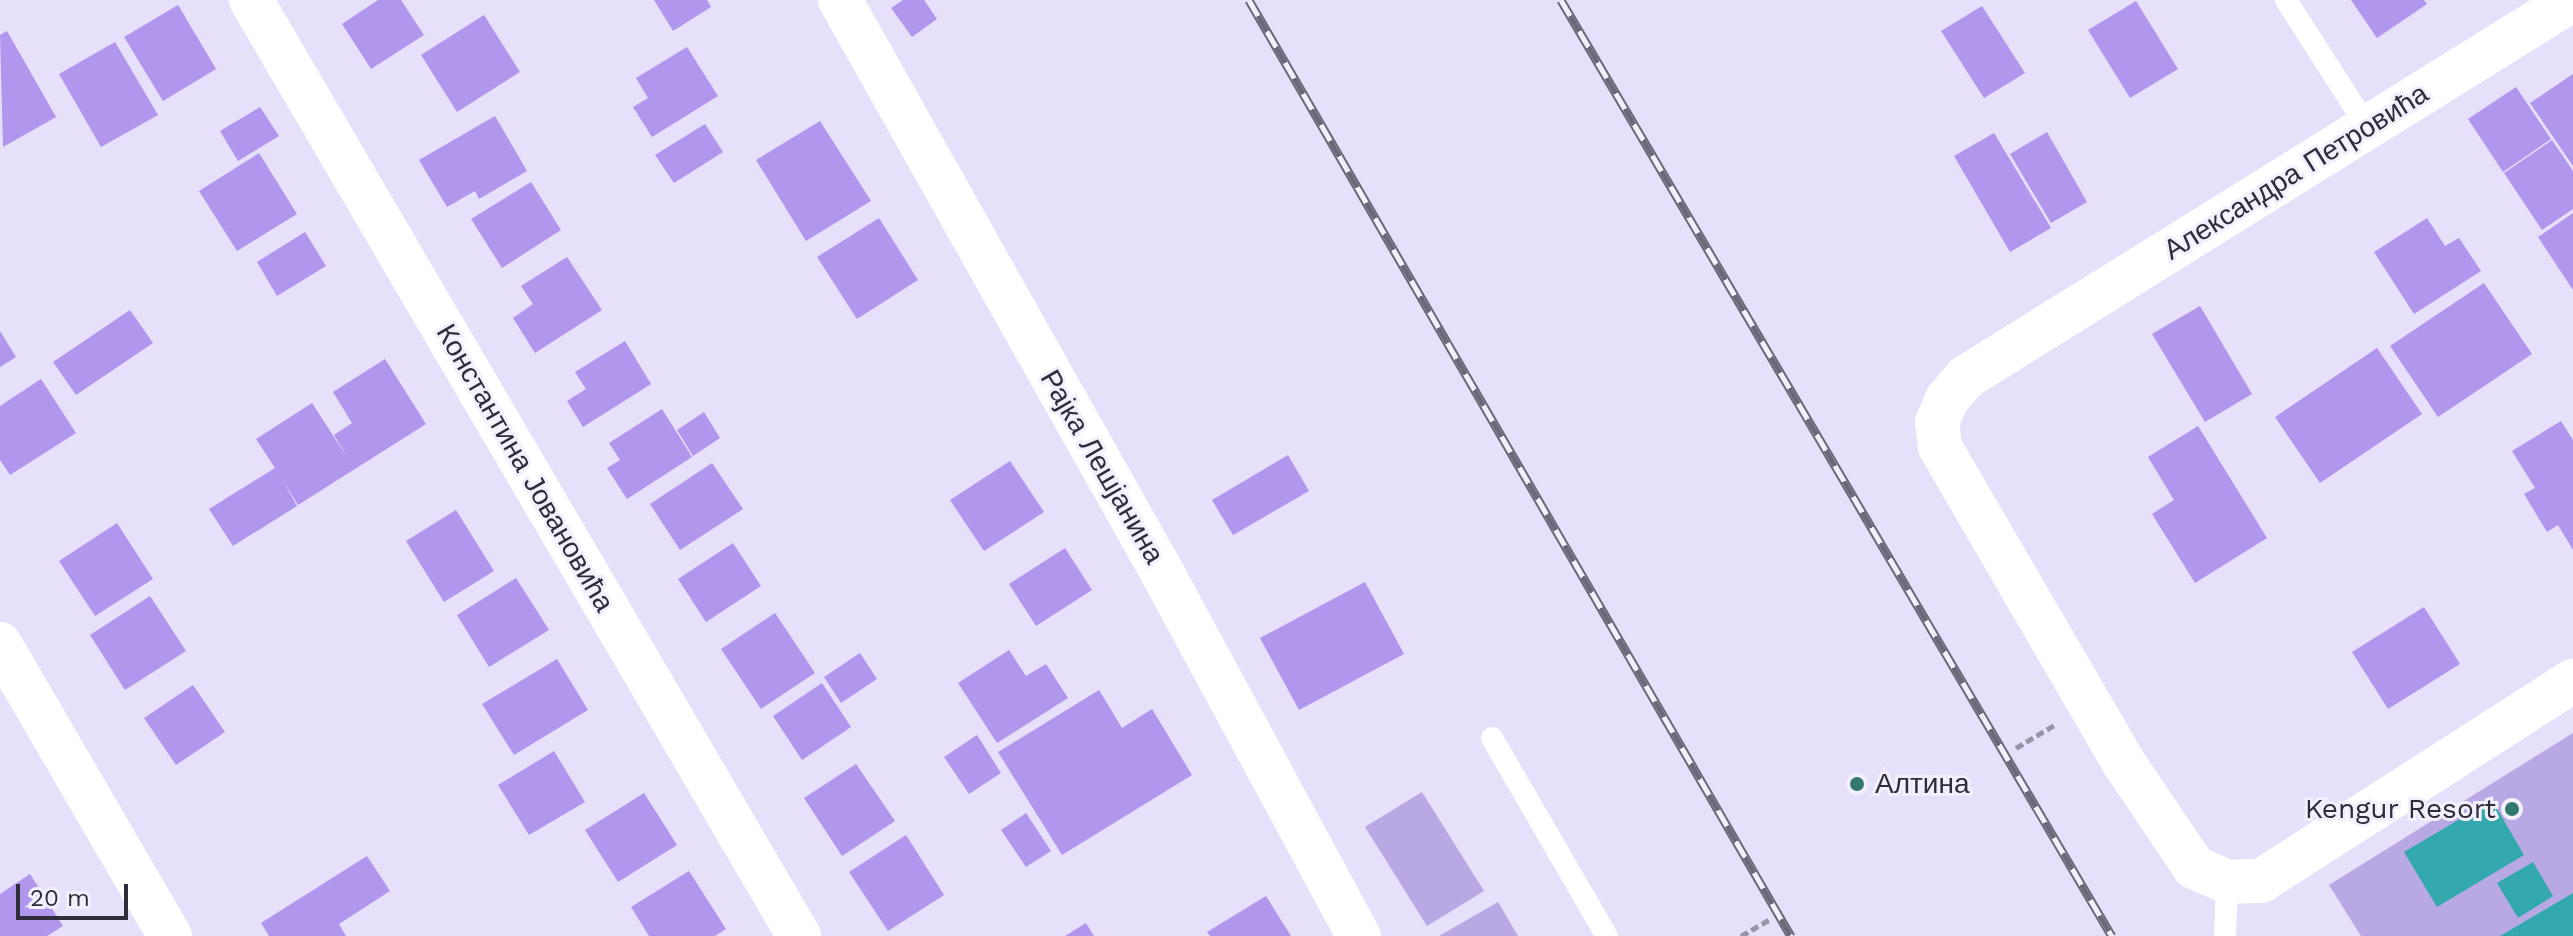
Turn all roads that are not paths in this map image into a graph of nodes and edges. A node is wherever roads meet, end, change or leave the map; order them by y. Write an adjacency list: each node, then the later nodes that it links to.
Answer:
1 (251, 0): 11 (street, Константина Јовановића)
2 (840, 0): 12 (street, Рајка Лешјанина)
3 (2286, 0): 5 (lane)
4 (2572, 0): 5 (street, Александра Петровића)
5 (2368, 128): 9 (street, Александра Петровића)
6 (0, 644): 10 (street)
7 (2573, 681): 9 (street)
8 (1492, 738): 13 (lane)
9 (2227, 882): 14 (lane)
10 (170, 936)
11 (799, 936)
12 (1359, 936)
13 (1607, 936)
14 (2225, 936)

